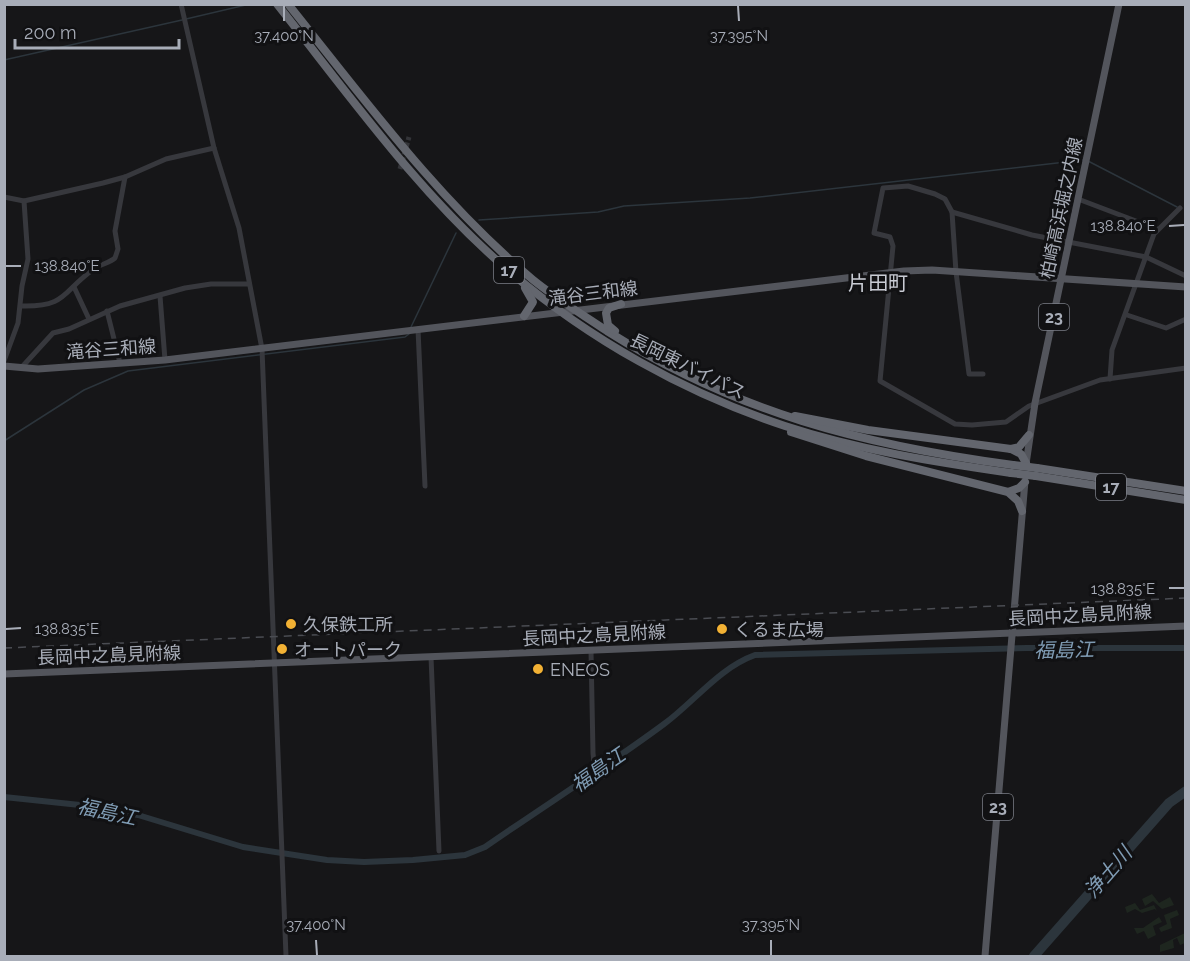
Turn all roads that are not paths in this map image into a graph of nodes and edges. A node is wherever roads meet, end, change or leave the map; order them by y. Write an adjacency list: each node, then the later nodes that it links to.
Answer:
1 (181, 4): 5 (street)
2 (277, 4): 6 (highway, 長岡東バイパス / 17)
3 (288, 4): 27 (highway, 長岡東バイパス / 17)
4 (1119, 4): 9 (main road, 柏崎高浜堀之内線 / 23)
5 (214, 148): 7 (street); 20 (street)
6 (407, 165): 29 (highway, 長岡東バイパス / 17); 31 (highway)
7 (125, 177): 10 (street); 22 (street)
8 (4, 197): 10 (street)
9 (1078, 199): 13 (street); 14 (main road, 柏崎高浜堀之内線 / 23)
10 (24, 201): 26 (street)
11 (1180, 208): 13 (street)
12 (952, 212): 14 (street); 16 (street); 17 (street)
13 (1157, 229): 15 (street)
14 (1069, 242): 15 (street); 19 (main road, 柏崎高浜堀之内線 / 23)
15 (1146, 257): 18 (street); 21 (street)
16 (891, 272): 17 (main road, 滝谷三和線); 25 (main road, 滝谷三和線); 44 (street)
17 (956, 272): 19 (main road, 滝谷三和線); 42 (street)
18 (1185, 276)
19 (1062, 280): 21 (main road, 滝谷三和線); 44 (main road, 柏崎高浜堀之内線 / 23)
20 (249, 284): 24 (street); 35 (street)
21 (1136, 285): 23 (main road, 滝谷三和線); 30 (street)
22 (74, 287): 26 (street); 32 (street)
23 (1185, 287)
24 (160, 296): 28 (street); 36 (street)
25 (621, 304): 27 (main road, 滝谷三和線); 45 (highway)
26 (22, 306): 37 (street)
27 (575, 310): 29 (main road, 滝谷三和線); 45 (highway, 長岡東バイパス / 17)
28 (107, 311): 32 (street); 38 (street)
29 (562, 312): 31 (main road, 滝谷三和線); 46 (highway, 長岡東バイパス / 17)
30 (1127, 315): 33 (street); 43 (street)
31 (524, 316): 34 (main road, 滝谷三和線)
32 (89, 319): 40 (street)
33 (1185, 319)
34 (418, 329): 35 (main road, 滝谷三和線); 52 (street)
35 (262, 349): 36 (main road, 滝谷三和線); 61 (street)
36 (165, 360): 38 (main road, 滝谷三和線)
37 (4, 361)
38 (120, 363): 40 (main road, 滝谷三和線)
39 (4, 366): 40 (main road, 滝谷三和線)
40 (21, 368)
41 (1185, 368): 43 (street)
42 (983, 374)
43 (1110, 379): 44 (street)
44 (1035, 403): 47 (main road, 柏崎高浜堀之内線 / 23)
45 (747, 404): 46 (highway, 長岡東バイパス / 17)
46 (819, 432): 48 (highway); 50 (highway, 17, bridge); 54 (highway)
47 (1029, 435): 48 (highway); 49 (main road, 柏崎高浜堀之内線 / 23)
48 (1011, 449): 49 (highway)
49 (1026, 463): 51 (main road, 柏崎高浜堀之内線 / 23)
50 (1037, 472): 53 (highway, 17); 55 (highway, 17)
51 (1025, 482): 54 (highway); 56 (main road, 柏崎高浜堀之内線 / 23)
52 (425, 486)
53 (1185, 491)
54 (1008, 492): 56 (highway)
55 (1185, 500)
56 (1022, 512): 58 (main road, 柏崎高浜堀之内線 / 23)
57 (1185, 626): 58 (main road, 長岡中之島見附線)
58 (1012, 633): 59 (main road, 長岡中之島見附線); 66 (main road, 23)
59 (591, 651): 60 (main road, 長岡中之島見附線); 63 (street)
60 (431, 657): 61 (main road, 長岡中之島見附線); 64 (street)
61 (274, 664): 62 (main road, 長岡中之島見附線); 65 (street)
62 (4, 674)
63 (603, 774)
64 (439, 851)
65 (286, 957)
66 (985, 957)

